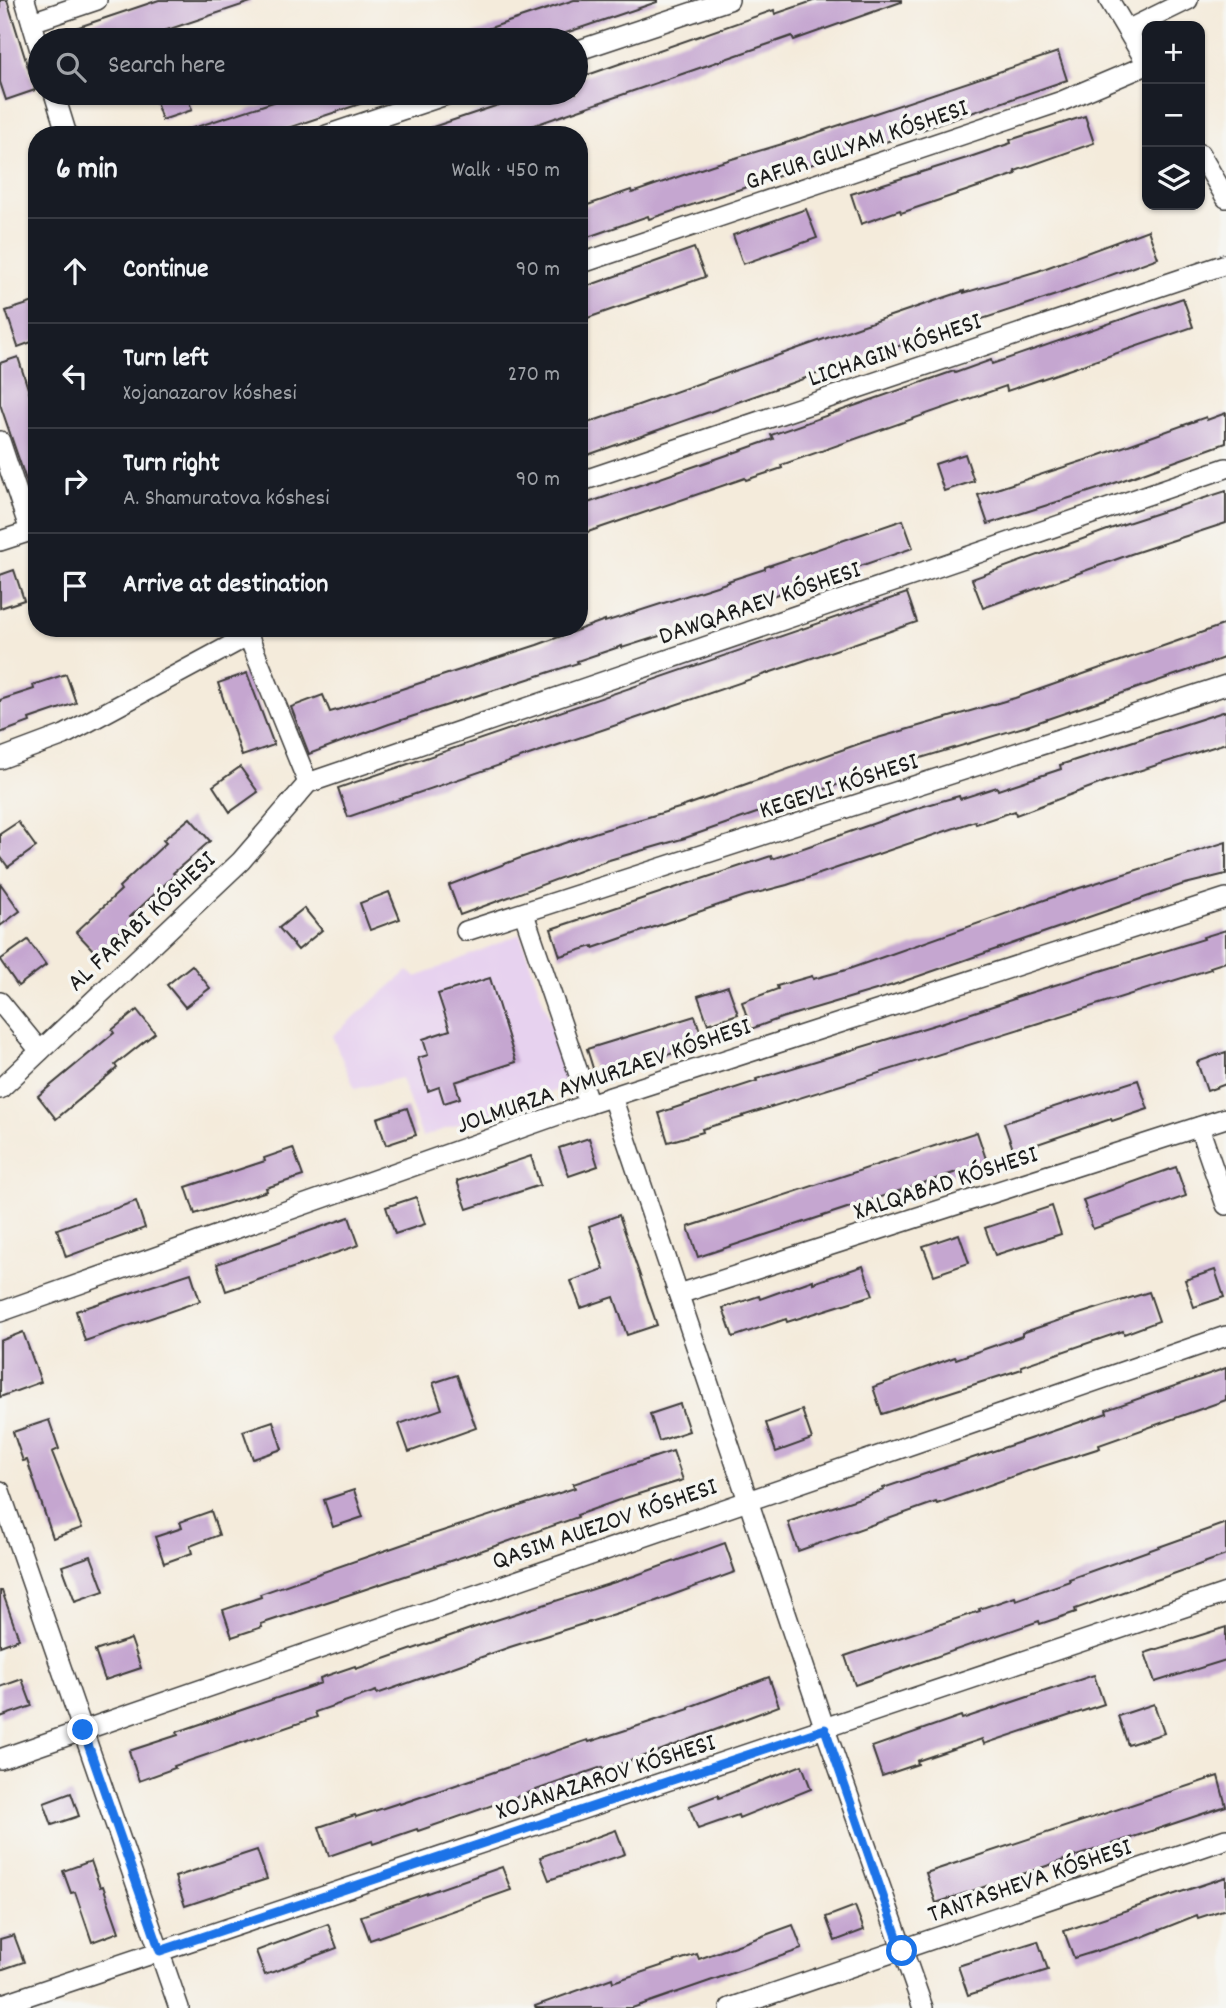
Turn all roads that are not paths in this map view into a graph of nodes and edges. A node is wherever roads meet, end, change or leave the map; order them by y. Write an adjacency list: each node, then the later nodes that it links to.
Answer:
1 (25, 0): 6 (street)
2 (97, 0): 6 (street)
3 (729, 0): 9 (street)
4 (1110, 0): 8 (street)
5 (1188, 0): 8 (street)
6 (32, 22): 7 (street)
7 (34, 28)
8 (1127, 30): 10 (street)
9 (588, 47)
10 (1142, 56)
11 (1142, 67): 18 (street, GAFUR GULYAM KÓSHESI)
12 (58, 105): 14 (street)
13 (417, 105): 15 (street)
14 (64, 126)
15 (354, 126)
16 (1205, 162): 17 (street)
17 (1226, 198)
18 (588, 261)
19 (1226, 264): 22 (street, LICHAGIN KÓSHESI)
20 (0, 441): 23 (street)
21 (1226, 468): 30 (street, DAWQARAEV KÓSHESI)
22 (588, 479)
23 (28, 514)
24 (28, 532): 25 (street)
25 (0, 541)
26 (238, 637): 29 (street)
27 (249, 637): 30 (street)
28 (1226, 685): 32 (street, KEGEYLI KÓSHESI)
29 (0, 759)
30 (308, 783): 35 (street, AL FARABI KÓSHESI)
31 (1226, 898): 37 (street, JOLMURZA AYMURZAEV KÓSHESI)
32 (524, 914): 33 (street, KEGEYLI KÓSHESI); 38 (street)
33 (466, 932)
34 (0, 1002): 35 (street)
35 (40, 1051): 36 (street, AL FARABI KÓSHESI)
36 (0, 1089)
37 (612, 1097): 38 (street, JOLMURZA AYMURZAEV KÓSHESI); 42 (street)
38 (589, 1104): 43 (street, JOLMURZA AYMURZAEV KÓSHESI)
39 (1226, 1118): 40 (street, XALQABAD KÓSHESI)
40 (1199, 1127): 41 (street); 42 (street, XALQABAD KÓSHESI)
41 (1226, 1205)
42 (679, 1294): 46 (street)
43 (0, 1312)
44 (1226, 1336): 46 (street)
45 (0, 1491): 49 (street)
46 (748, 1500): 48 (street); 49 (street)
47 (1226, 1593): 48 (street, XOJANAZAROV KÓSHESI)
48 (825, 1729): 52 (street, XOJANAZAROV KÓSHESI); 53 (street)
49 (83, 1730): 50 (street); 52 (street)
50 (0, 1759)
51 (1226, 1839): 53 (street, TANTASHEVA KÓSHESI)
52 (160, 1951): 54 (street, XOJANAZAROV KÓSHESI); 55 (street)
53 (902, 1951): 56 (street, TANTASHEVA KÓSHESI); 57 (street)
54 (0, 2005)
55 (180, 2008)
56 (730, 2008)
57 (923, 2008)

